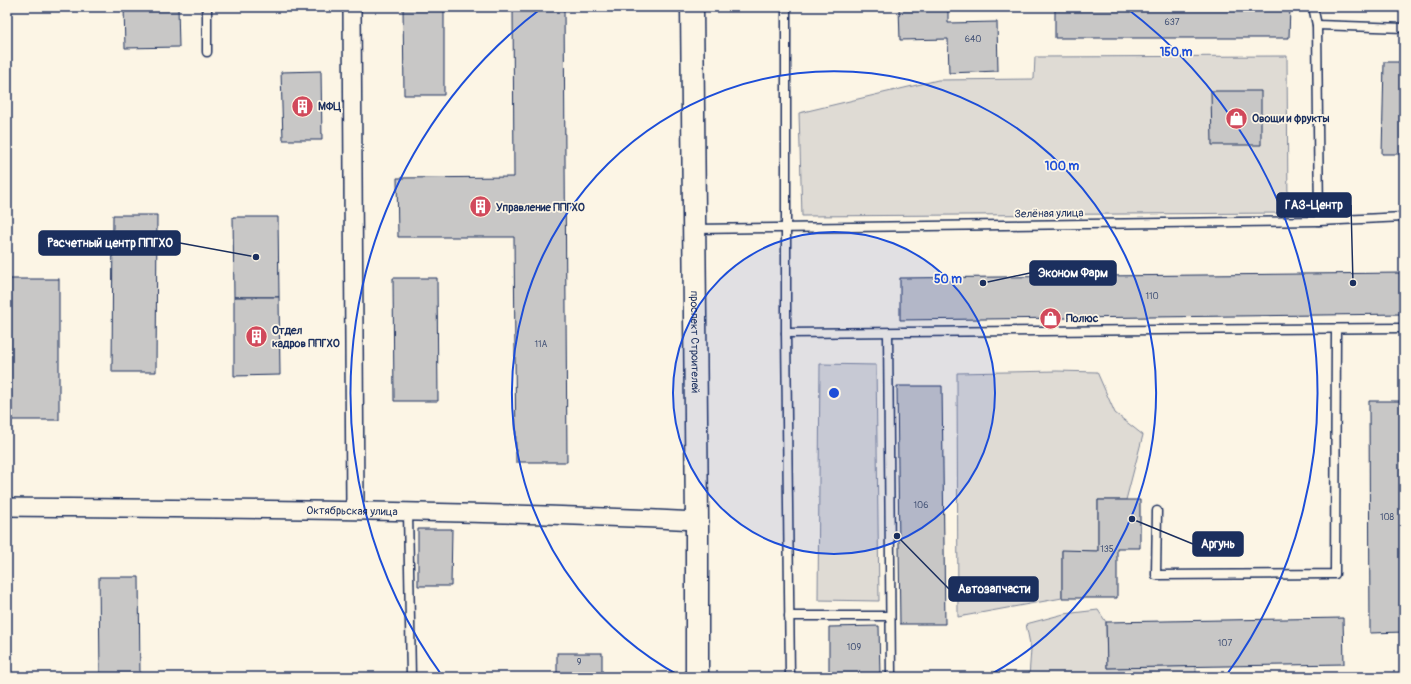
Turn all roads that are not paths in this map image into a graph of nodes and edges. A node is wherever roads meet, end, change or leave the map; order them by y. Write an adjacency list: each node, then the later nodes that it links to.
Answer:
1 (207, 7): 8 (lane)
2 (352, 7): 18 (street)
3 (692, 7): 12 (street, проспект Строителей)
4 (786, 7): 11 (lane)
5 (1313, 7): 6 (lane)
6 (1317, 25): 7 (lane); 10 (lane)
7 (1404, 28)
8 (207, 52)
9 (1404, 217): 10 (lane, Зелёная улица)
10 (1319, 221): 11 (lane, Зелёная улица)
11 (786, 226): 12 (lane, Зелёная улица); 16 (lane)
12 (694, 229): 21 (street, проспект Строителей)
13 (1404, 328): 14 (lane)
14 (1336, 329): 15 (lane); 19 (lane)
15 (888, 332): 16 (lane); 23 (lane)
16 (786, 333): 22 (lane)
17 (7, 507): 18 (street, Октябрьская улица)
18 (354, 510): 20 (street, Октябрьская улица)
19 (1157, 511)
20 (408, 512): 21 (street, Октябрьская улица); 24 (lane)
21 (698, 521): 25 (street, проспект Строителей)
22 (789, 616): 23 (lane); 26 (lane)
23 (889, 616): 27 (lane)
24 (411, 677)
25 (697, 677)
26 (790, 677)
27 (891, 677)

